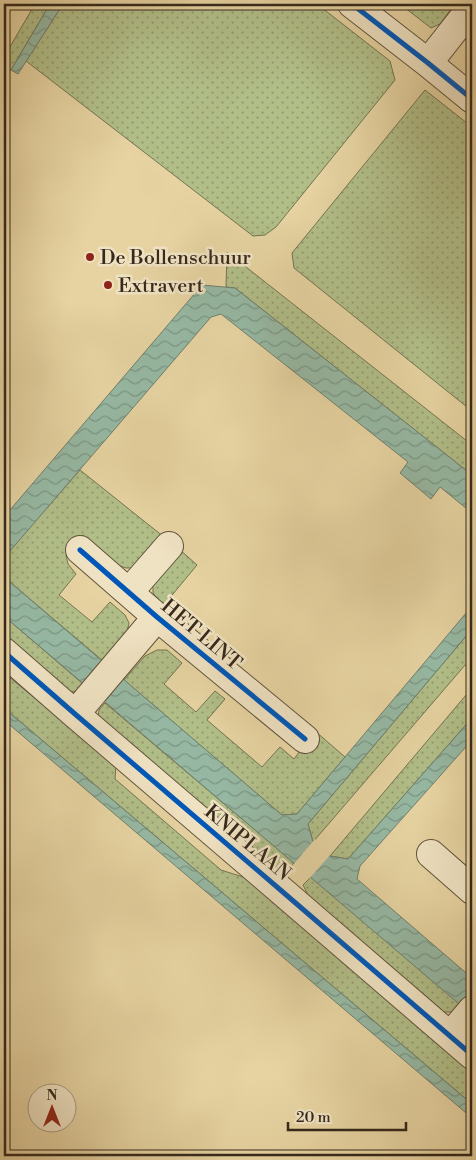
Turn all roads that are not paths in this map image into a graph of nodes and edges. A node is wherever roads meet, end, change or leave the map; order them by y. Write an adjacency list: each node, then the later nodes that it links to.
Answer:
1 (352, 4): 3 (street)
2 (472, 7): 3 (street)
3 (428, 63): 4 (street)
4 (472, 99)
5 (169, 546): 7 (street)
6 (80, 550): 7 (street, HET LINT)
7 (129, 592): 8 (street, HET LINT)
8 (158, 617): 10 (street, HET LINT); 11 (street, HET LINT)
9 (4, 652): 10 (street, KNIPLAAN)
10 (80, 708): 14 (street, KNIPLAAN)
11 (305, 739)
12 (431, 854): 13 (street)
13 (472, 890)
14 (462, 1022): 15 (street, KNIPLAAN)
15 (472, 1055)

